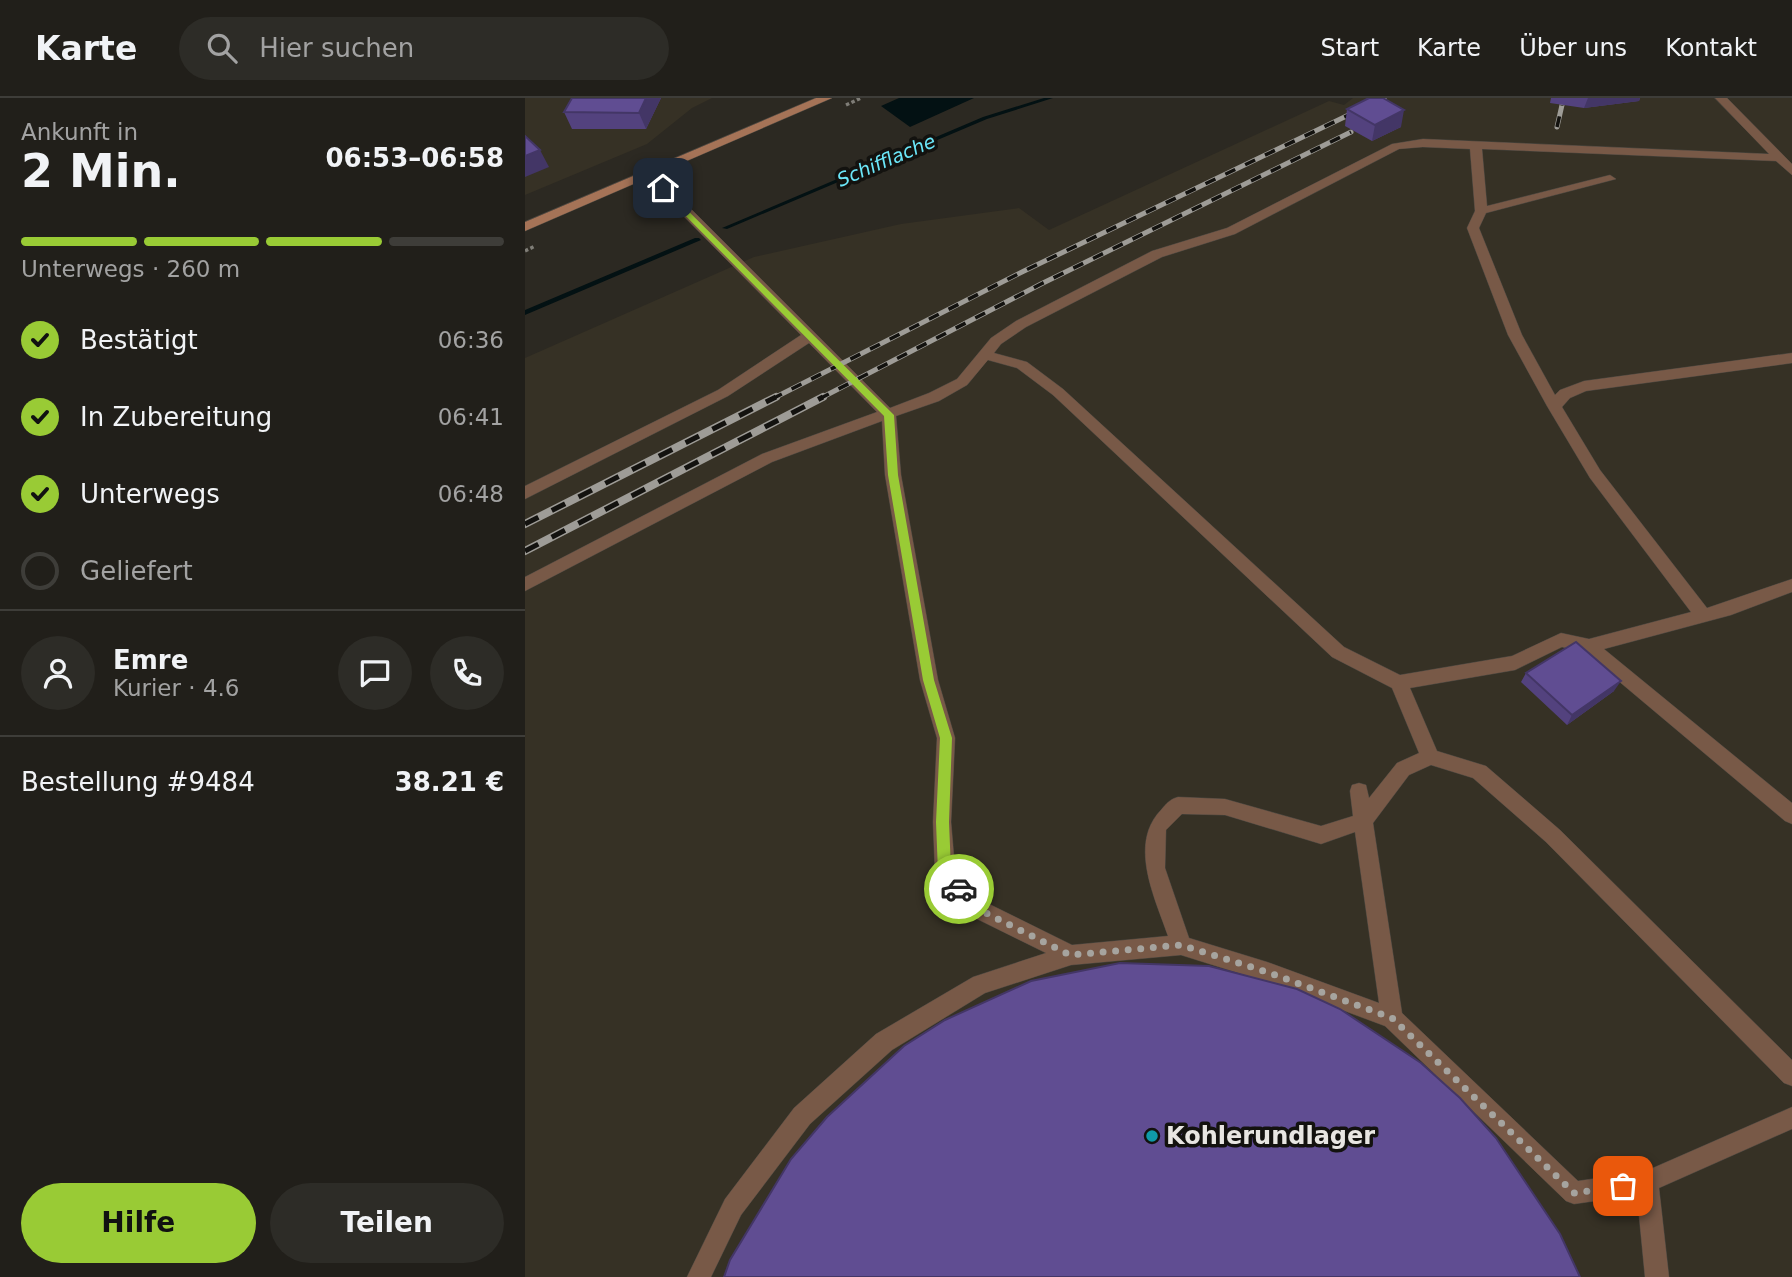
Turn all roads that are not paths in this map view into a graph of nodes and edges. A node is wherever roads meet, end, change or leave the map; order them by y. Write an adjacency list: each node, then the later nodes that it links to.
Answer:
1 (827, 98): 6 (main road)
2 (1721, 98): 4 (lane)
3 (1476, 145): 4 (lane); 8 (lane); 11 (lane)
4 (1780, 158): 5 (lane)
5 (1792, 171)
6 (649, 174): 9 (main road); 10 (lane)
7 (1610, 179): 8 (lane)
8 (1481, 211): 13 (lane)
9 (525, 227)
10 (810, 336): 14 (lane); 15 (lane)
11 (986, 355): 14 (lane); 20 (lane)
12 (1792, 358): 13 (lane)
13 (1554, 406): 18 (lane)
14 (889, 415): 16 (lane); 26 (lane)
15 (525, 493)
16 (525, 585)
17 (1792, 585): 18 (lane)
18 (1703, 615): 19 (lane)
19 (1589, 646): 20 (lane); 23 (lane)
20 (1399, 684): 21 (lane)
21 (1430, 757): 24 (lane); 28 (lane)
22 (1359, 791): 24 (lane)
23 (1792, 815)
24 (1363, 821): 25 (lane); 27 (lane)
25 (1181, 945): 26 (lane); 27 (lane)
26 (1070, 955): 31 (lane)
27 (1392, 1018): 30 (lane)
28 (1792, 1075)
29 (1792, 1118): 30 (lane)
30 (1647, 1182): 32 (lane)
31 (699, 1277)
32 (1657, 1277)

